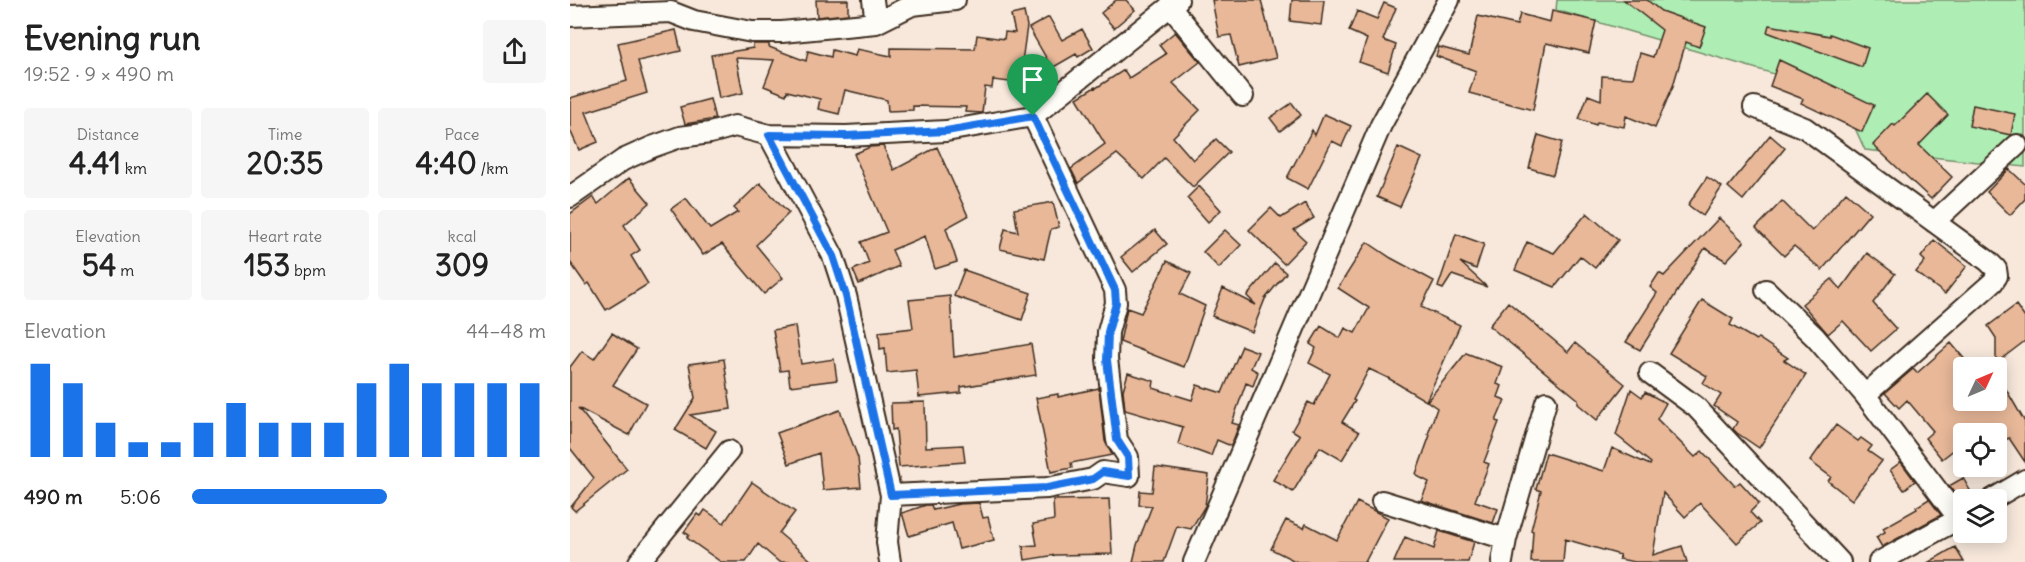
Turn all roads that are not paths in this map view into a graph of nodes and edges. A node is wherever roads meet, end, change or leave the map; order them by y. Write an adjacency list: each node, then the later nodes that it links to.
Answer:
1 (873, 0): 7 (street)
2 (955, 0): 7 (street)
3 (1449, 0): 29 (street)
4 (1174, 3): 8 (street); 10 (street)
5 (671, 6): 6 (street); 7 (street)
6 (570, 16)
7 (876, 22)
8 (1243, 96)
9 (1754, 107): 14 (street)
10 (1033, 116): 11 (street); 22 (street)
11 (769, 135): 13 (street); 22 (street)
12 (2017, 145): 14 (street)
13 (570, 197)
14 (1934, 222): 17 (street)
15 (1766, 290): 17 (street)
16 (1650, 373): 31 (street)
17 (1865, 394): 24 (street)
18 (1546, 402): 26 (street)
19 (729, 451): 27 (street)
20 (2025, 480): 21 (street)
21 (2007, 491)
22 (891, 495): 28 (street)
23 (1382, 501): 26 (street)
24 (1953, 508)
25 (1953, 522): 32 (street)
26 (1506, 538): 30 (street)
27 (639, 562)
28 (890, 562)
29 (1194, 562)
30 (1502, 562)
31 (1840, 562)
32 (1879, 562)

